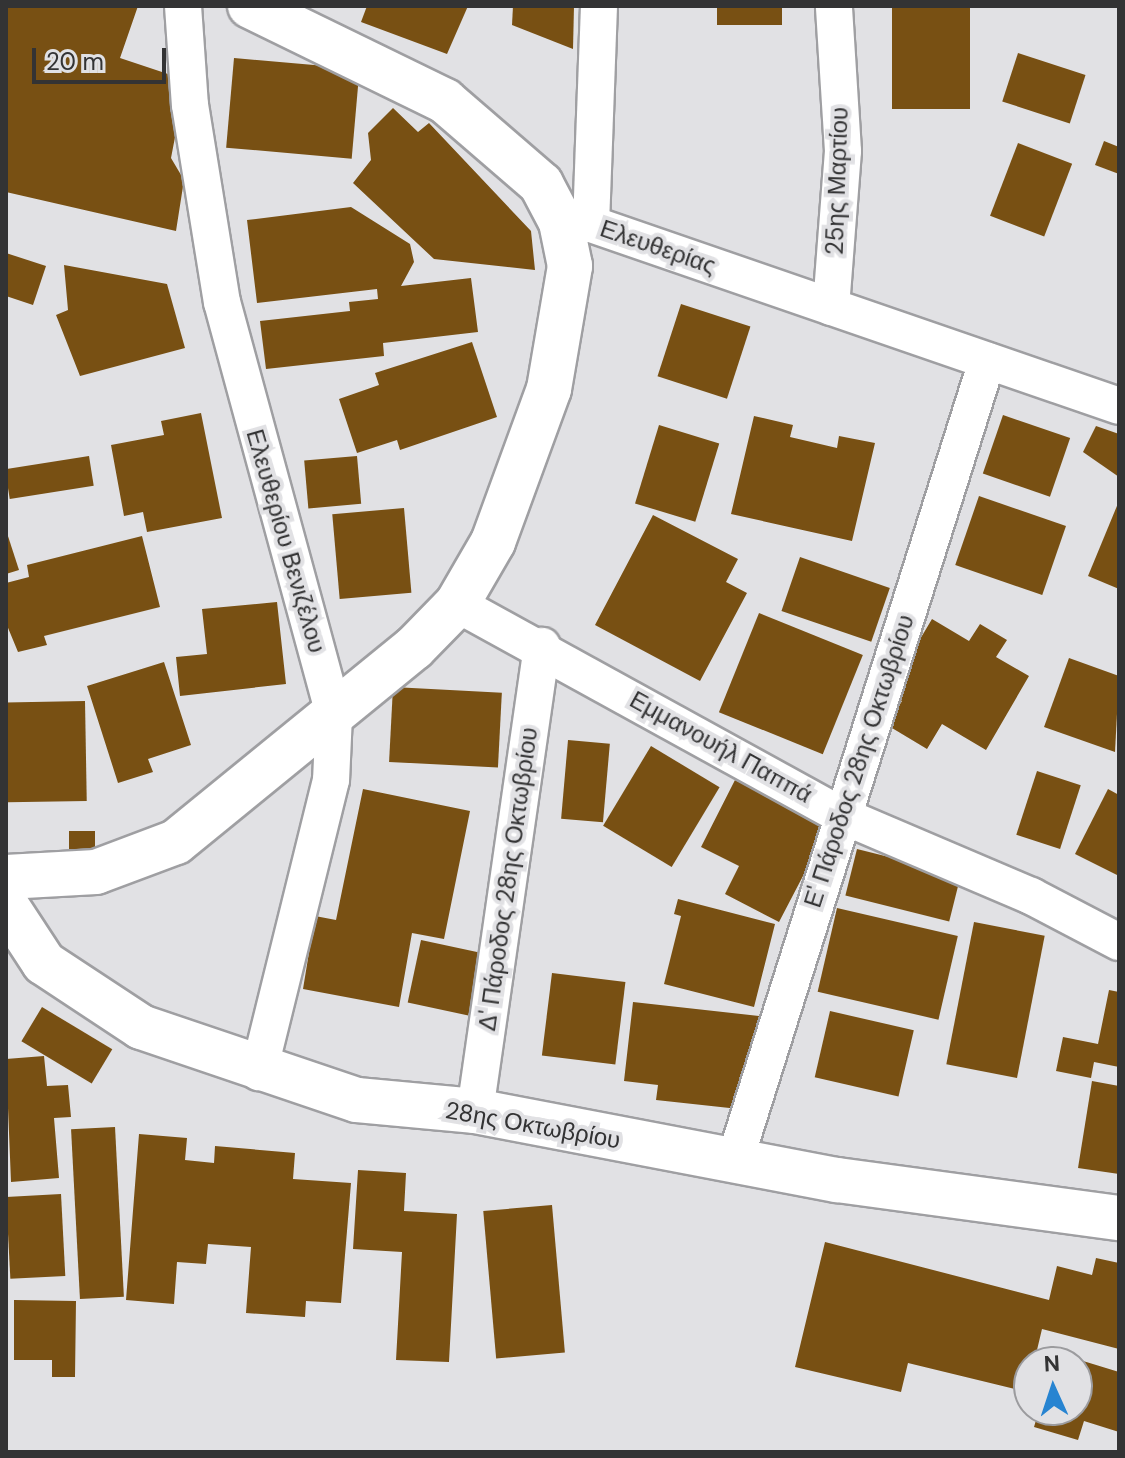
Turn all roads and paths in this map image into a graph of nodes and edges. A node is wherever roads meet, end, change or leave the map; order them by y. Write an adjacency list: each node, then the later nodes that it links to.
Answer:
1 (183, 6): 11 (street, Ελευθερίου Βενιζέλου)
2 (250, 6): 5 (street)
3 (599, 6): 5 (street)
4 (834, 6): 6 (street, 25ης Μαρτίου)
5 (576, 223): 6 (street, Ελευθερίας); 9 (street)
6 (831, 307): 7 (street, Ελευθερίας)
7 (987, 361): 8 (street, Ελευθερίας); 12 (street, Ε' Πάροδος 28ης Οκτωβρίου)
8 (1119, 406)
9 (457, 604): 10 (street, Εμμανουήλ Παππά); 11 (street)
10 (542, 646): 12 (street, Εμμανουήλ Παππά); 17 (street, Δ' Πάροδος 28ης Οκτωβρίου)
11 (334, 715): 13 (street); 16 (street, Ελευθερίου Βενιζέλου)
12 (841, 815): 15 (street, Εμμανουήλ Παππά); 18 (street, Ε' Πάροδος 28ης Οκτωβρίου)
13 (6, 877)
14 (6, 905): 16 (street, 28ης Οκτωβρίου)
15 (1119, 942)
16 (259, 1072): 17 (street, 28ης Οκτωβρίου)
17 (475, 1111): 18 (street, 28ης Οκτωβρίου)
18 (734, 1163): 19 (street, 28ης Οκτωβρίου)
19 (1119, 1218)

